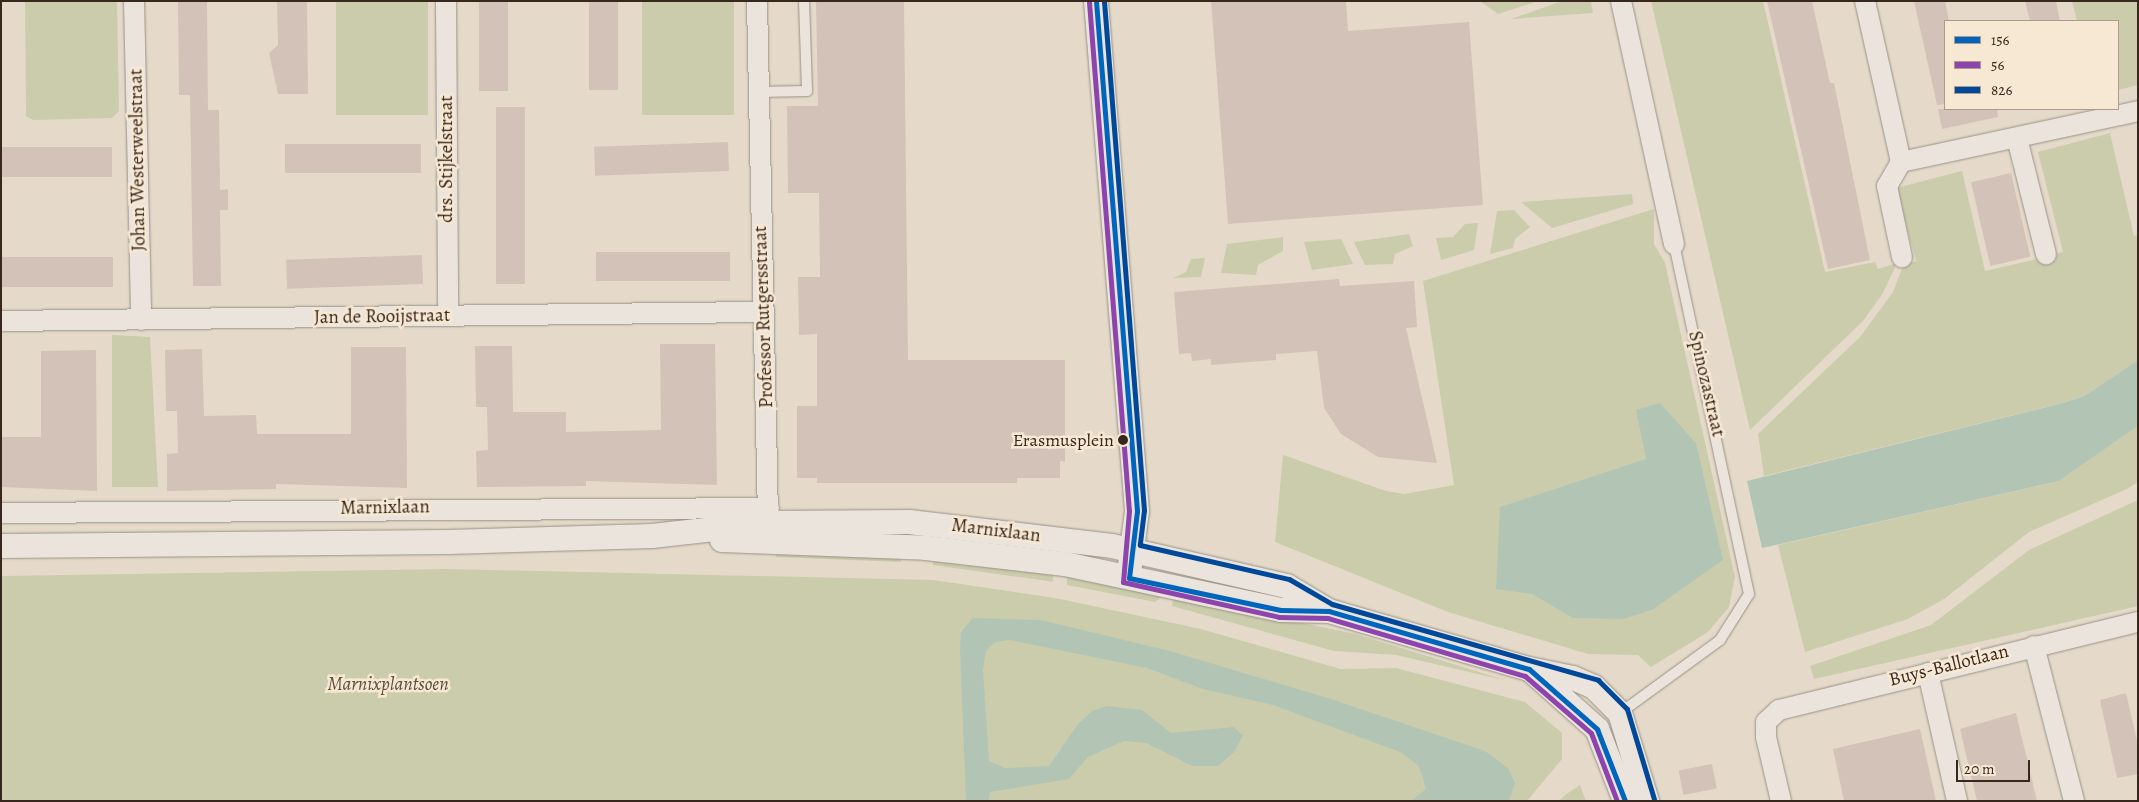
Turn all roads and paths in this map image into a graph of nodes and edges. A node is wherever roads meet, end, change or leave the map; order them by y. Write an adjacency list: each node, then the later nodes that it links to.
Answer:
1 (134, 1): 17 (street, Johan Westerweelstraat)
2 (446, 1): 16 (street, drs. Stijkelstraat)
3 (757, 1): 8 (street, Professor Rutgersstraat)
4 (804, 1): 8 (lane)
5 (1096, 1): 22 (street)
6 (1621, 1): 12 (street, Spinozastraat)
7 (1865, 1): 11 (street)
8 (759, 92): 15 (street, Professor Rutgersstraat)
9 (2138, 111): 10 (street)
10 (2016, 138): 11 (street); 13 (street)
11 (1900, 162): 14 (street)
12 (1674, 244): 29 (lane, Spinozastraat)
13 (2046, 254)
14 (1902, 257)
15 (763, 312): 16 (street, Jan de Rooijstraat); 20 (street, Professor Rutgersstraat)
16 (448, 316): 17 (street, Jan de Rooijstraat)
17 (141, 320): 18 (street, Jan de Rooijstraat)
18 (1, 321)
19 (1, 513): 20 (street, Marnixlaan)
20 (768, 524): 21 (street, Marnixlaan); 22 (street, Marnixlaan); 23 (street, Marnixlaan)
21 (1, 546)
22 (1132, 551): 23 (street); 24 (street, Marnixlaan)
23 (1128, 578): 24 (street, Marnixlaan)
24 (1329, 611): 27 (street, Marnixlaan)
25 (2138, 622): 26 (street, Buys-Ballotlaan)
26 (2034, 646): 28 (street, Buys-Ballotlaan); 35 (street)
27 (1529, 669): 29 (street, Marnixlaan); 30 (street, Marnixlaan)
28 (1928, 673): 33 (street, Buys-Ballotlaan); 34 (street)
29 (1620, 713): 30 (street); 32 (street)
30 (1597, 729): 31 (street)
31 (1625, 801)
32 (1647, 801)
33 (1781, 801)
34 (1958, 801)
35 (2074, 801)

